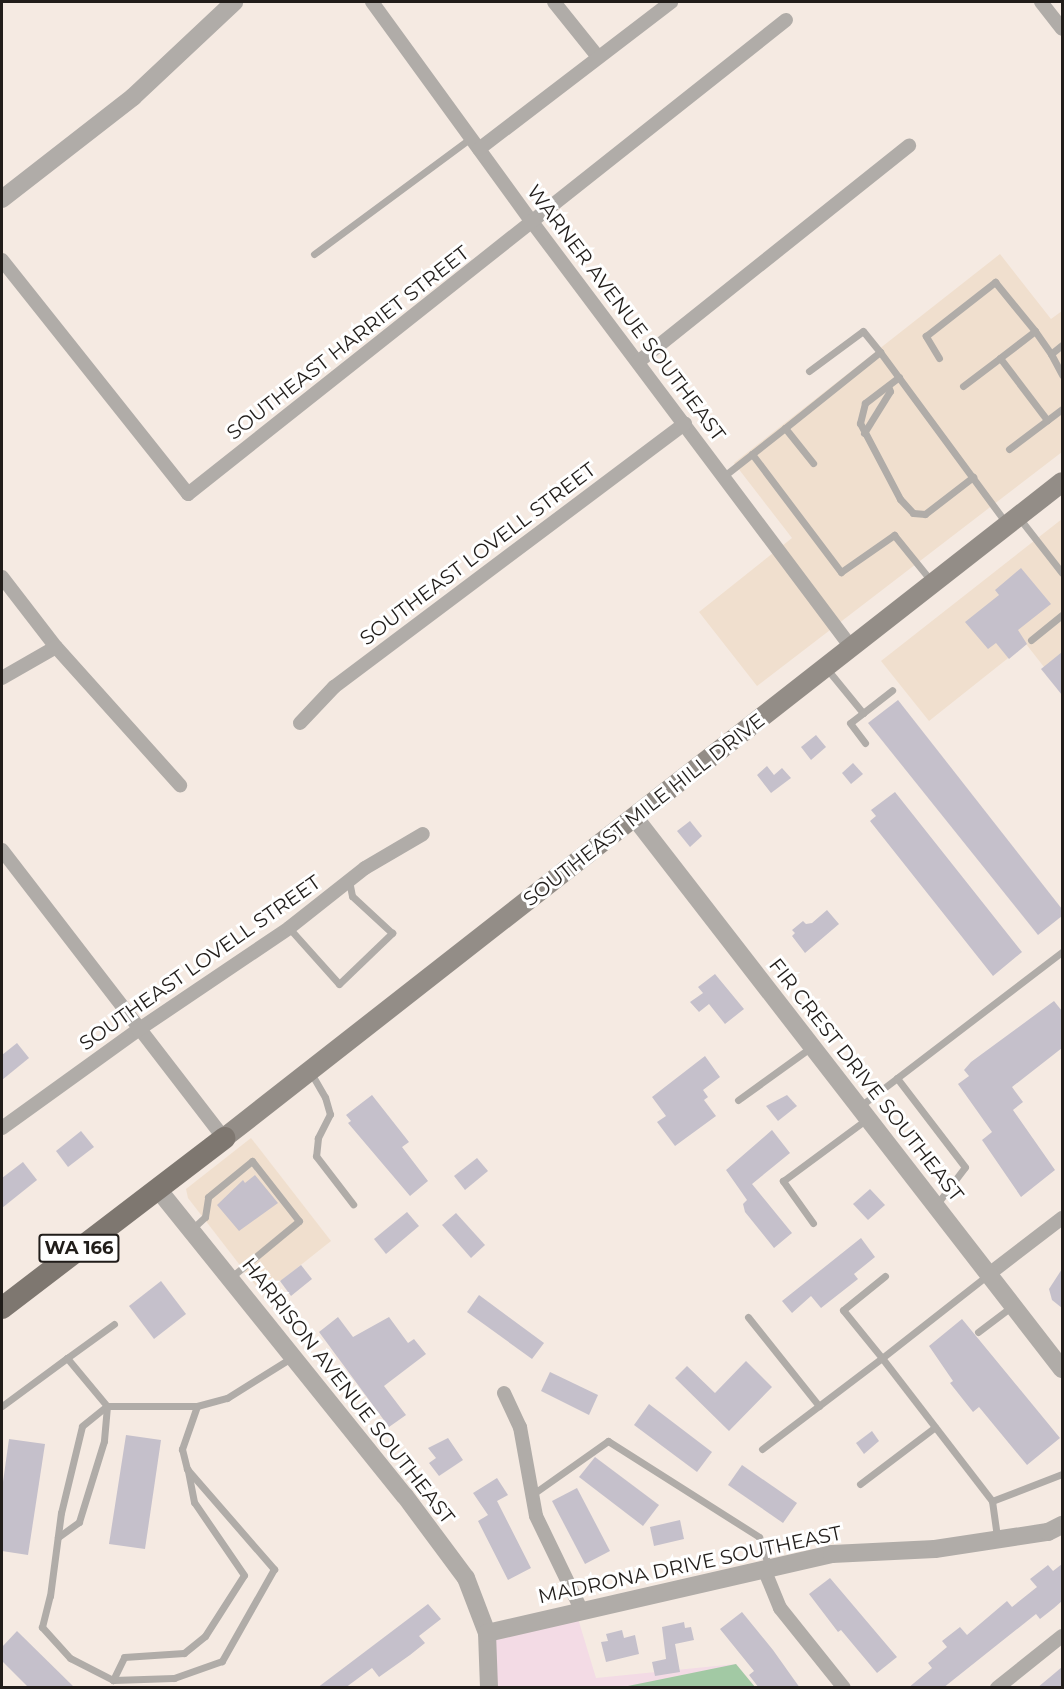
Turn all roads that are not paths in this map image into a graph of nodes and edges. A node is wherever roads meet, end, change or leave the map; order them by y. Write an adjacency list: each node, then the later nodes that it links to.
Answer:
1 (234, 2): 11 (street)
2 (372, 2): 9 (street, WARNER AVENUE SOUTHEAST)
3 (554, 2): 8 (street)
4 (671, 2): 8 (street)
5 (1041, 2): 7 (street)
6 (786, 20): 12 (street, SOUTHEAST HARRIET STREET)
7 (1062, 29)
8 (598, 57): 9 (street)
9 (475, 143): 12 (street, WARNER AVENUE SOUTHEAST); 13 (lane)
10 (909, 146): 21 (street)
11 (2, 199)
12 (532, 222): 14 (street, SOUTHEAST HARRIET STREET); 21 (street, WARNER AVENUE SOUTHEAST)
13 (314, 254)
14 (2, 260)
15 (1035, 331): 18 (lane); 19 (lane); 20 (lane)
16 (1062, 345): 18 (lane)
17 (880, 352): 22 (lane); 24 (lane); 30 (lane)
18 (1052, 354): 23 (lane)
19 (939, 358)
20 (1000, 358): 26 (lane); 28 (lane)
21 (638, 362): 29 (street, WARNER AVENUE SOUTHEAST)
22 (809, 370)
23 (1062, 375)
24 (899, 377): 25 (lane); 36 (lane)
25 (888, 386): 31 (lane); 31 (lane)
26 (963, 386)
27 (1062, 409): 28 (lane)
28 (1047, 420): 32 (lane)
29 (685, 423): 35 (street, WARNER AVENUE SOUTHEAST); 50 (street, SOUTHEAST LOVELL STREET)
30 (785, 428): 33 (lane); 34 (lane)
31 (864, 433): 36 (lane)
32 (1009, 449)
33 (752, 454): 35 (lane); 41 (lane)
34 (813, 463)
35 (724, 476): 45 (street, WARNER AVENUE SOUTHEAST)
36 (973, 477): 38 (lane)
37 (1062, 482): 38 (main road, SOUTHEAST MILE HILL DRIVE)
38 (1013, 521): 39 (lane); 41 (main road, SOUTHEAST MILE HILL DRIVE)
39 (1062, 573)
40 (2, 577): 44 (street)
41 (933, 584): 45 (main road, SOUTHEAST MILE HILL DRIVE)
42 (1062, 615): 43 (lane)
43 (1031, 640)
44 (56, 647): 47 (street); 52 (street)
45 (851, 647): 46 (main road, SOUTHEAST MILE HILL DRIVE)
46 (825, 667): 49 (lane); 53 (main road, SOUTHEAST MILE HILL DRIVE)
47 (2, 678)
48 (892, 690): 49 (lane)
49 (862, 713): 51 (lane)
50 (300, 723)
51 (865, 743)
52 (180, 785)
53 (635, 818): 60 (street, FIR CREST DRIVE SOUTHEAST); 61 (main road, SOUTHEAST MILE HILL DRIVE)
54 (423, 834): 56 (street, SOUTHEAST LOVELL STREET)
55 (2, 850): 59 (street)
56 (349, 881): 57 (street, SOUTHEAST LOVELL STREET); 57 (lane)
57 (289, 928): 59 (street, SOUTHEAST LOVELL STREET)
58 (1062, 952): 62 (lane)
59 (138, 1030): 65 (street, SOUTHEAST LOVELL STREET); 66 (street)
60 (812, 1046): 63 (lane); 64 (street, FIR CREST DRIVE SOUTHEAST)
61 (310, 1070): 66 (main road, SOUTHEAST MILE HILL DRIVE); 68 (lane)
62 (897, 1078): 64 (lane); 69 (lane)
63 (738, 1100)
64 (863, 1113): 69 (street, FIR CREST DRIVE SOUTHEAST); 71 (lane)
65 (2, 1128)
66 (224, 1138): 67 (main road, WA 166)
67 (157, 1188): 72 (street, HARRISON AVENUE SOUTHEAST); 77 (main road, WA 166)
68 (353, 1204)
69 (935, 1206): 73 (street, FIR CREST DRIVE SOUTHEAST)
70 (1062, 1218): 73 (street)
71 (813, 1223)
72 (191, 1230): 75 (street, HARRISON AVENUE SOUTHEAST); 75 (lane)
73 (989, 1274): 76 (street, FIR CREST DRIVE SOUTHEAST); 83 (lane)
74 (885, 1276): 83 (lane)
75 (230, 1278): 81 (street, HARRISON AVENUE SOUTHEAST)
76 (1013, 1305): 80 (lane); 84 (street, FIR CREST DRIVE SOUTHEAST)
77 (2, 1308)
78 (748, 1317): 89 (lane)
79 (114, 1324): 82 (lane)
80 (978, 1332)
81 (293, 1357): 88 (lane); 102 (street, HARRISON AVENUE SOUTHEAST)
82 (67, 1358): 86 (lane); 87 (lane)
83 (882, 1358): 89 (lane); 90 (lane)
84 (1062, 1369)
85 (504, 1393): 95 (street)
86 (2, 1406)
87 (107, 1406): 88 (lane); 98 (lane); 98 (lane)
88 (197, 1406): 92 (lane)
89 (819, 1406): 91 (lane)
90 (935, 1427): 94 (lane); 96 (lane)
91 (762, 1449)
92 (188, 1468): 104 (lane); 104 (lane)
93 (1062, 1474): 96 (lane)
94 (860, 1484)
95 (531, 1495): 100 (lane); 101 (street)
96 (992, 1501): 99 (lane)
97 (1062, 1525): 99 (street, MADRONA DRIVE SOUTHEAST)
98 (58, 1537): 104 (lane)
99 (998, 1540): 100 (street, MADRONA DRIVE SOUTHEAST)
100 (766, 1569): 101 (street, MADRONA DRIVE SOUTHEAST); 106 (street)
101 (582, 1611): 102 (street, MADRONA DRIVE SOUTHEAST)
102 (487, 1633): 105 (street)
103 (1062, 1636): 107 (street)
104 (112, 1680)
105 (489, 1688)
106 (843, 1688)
107 (997, 1688)

